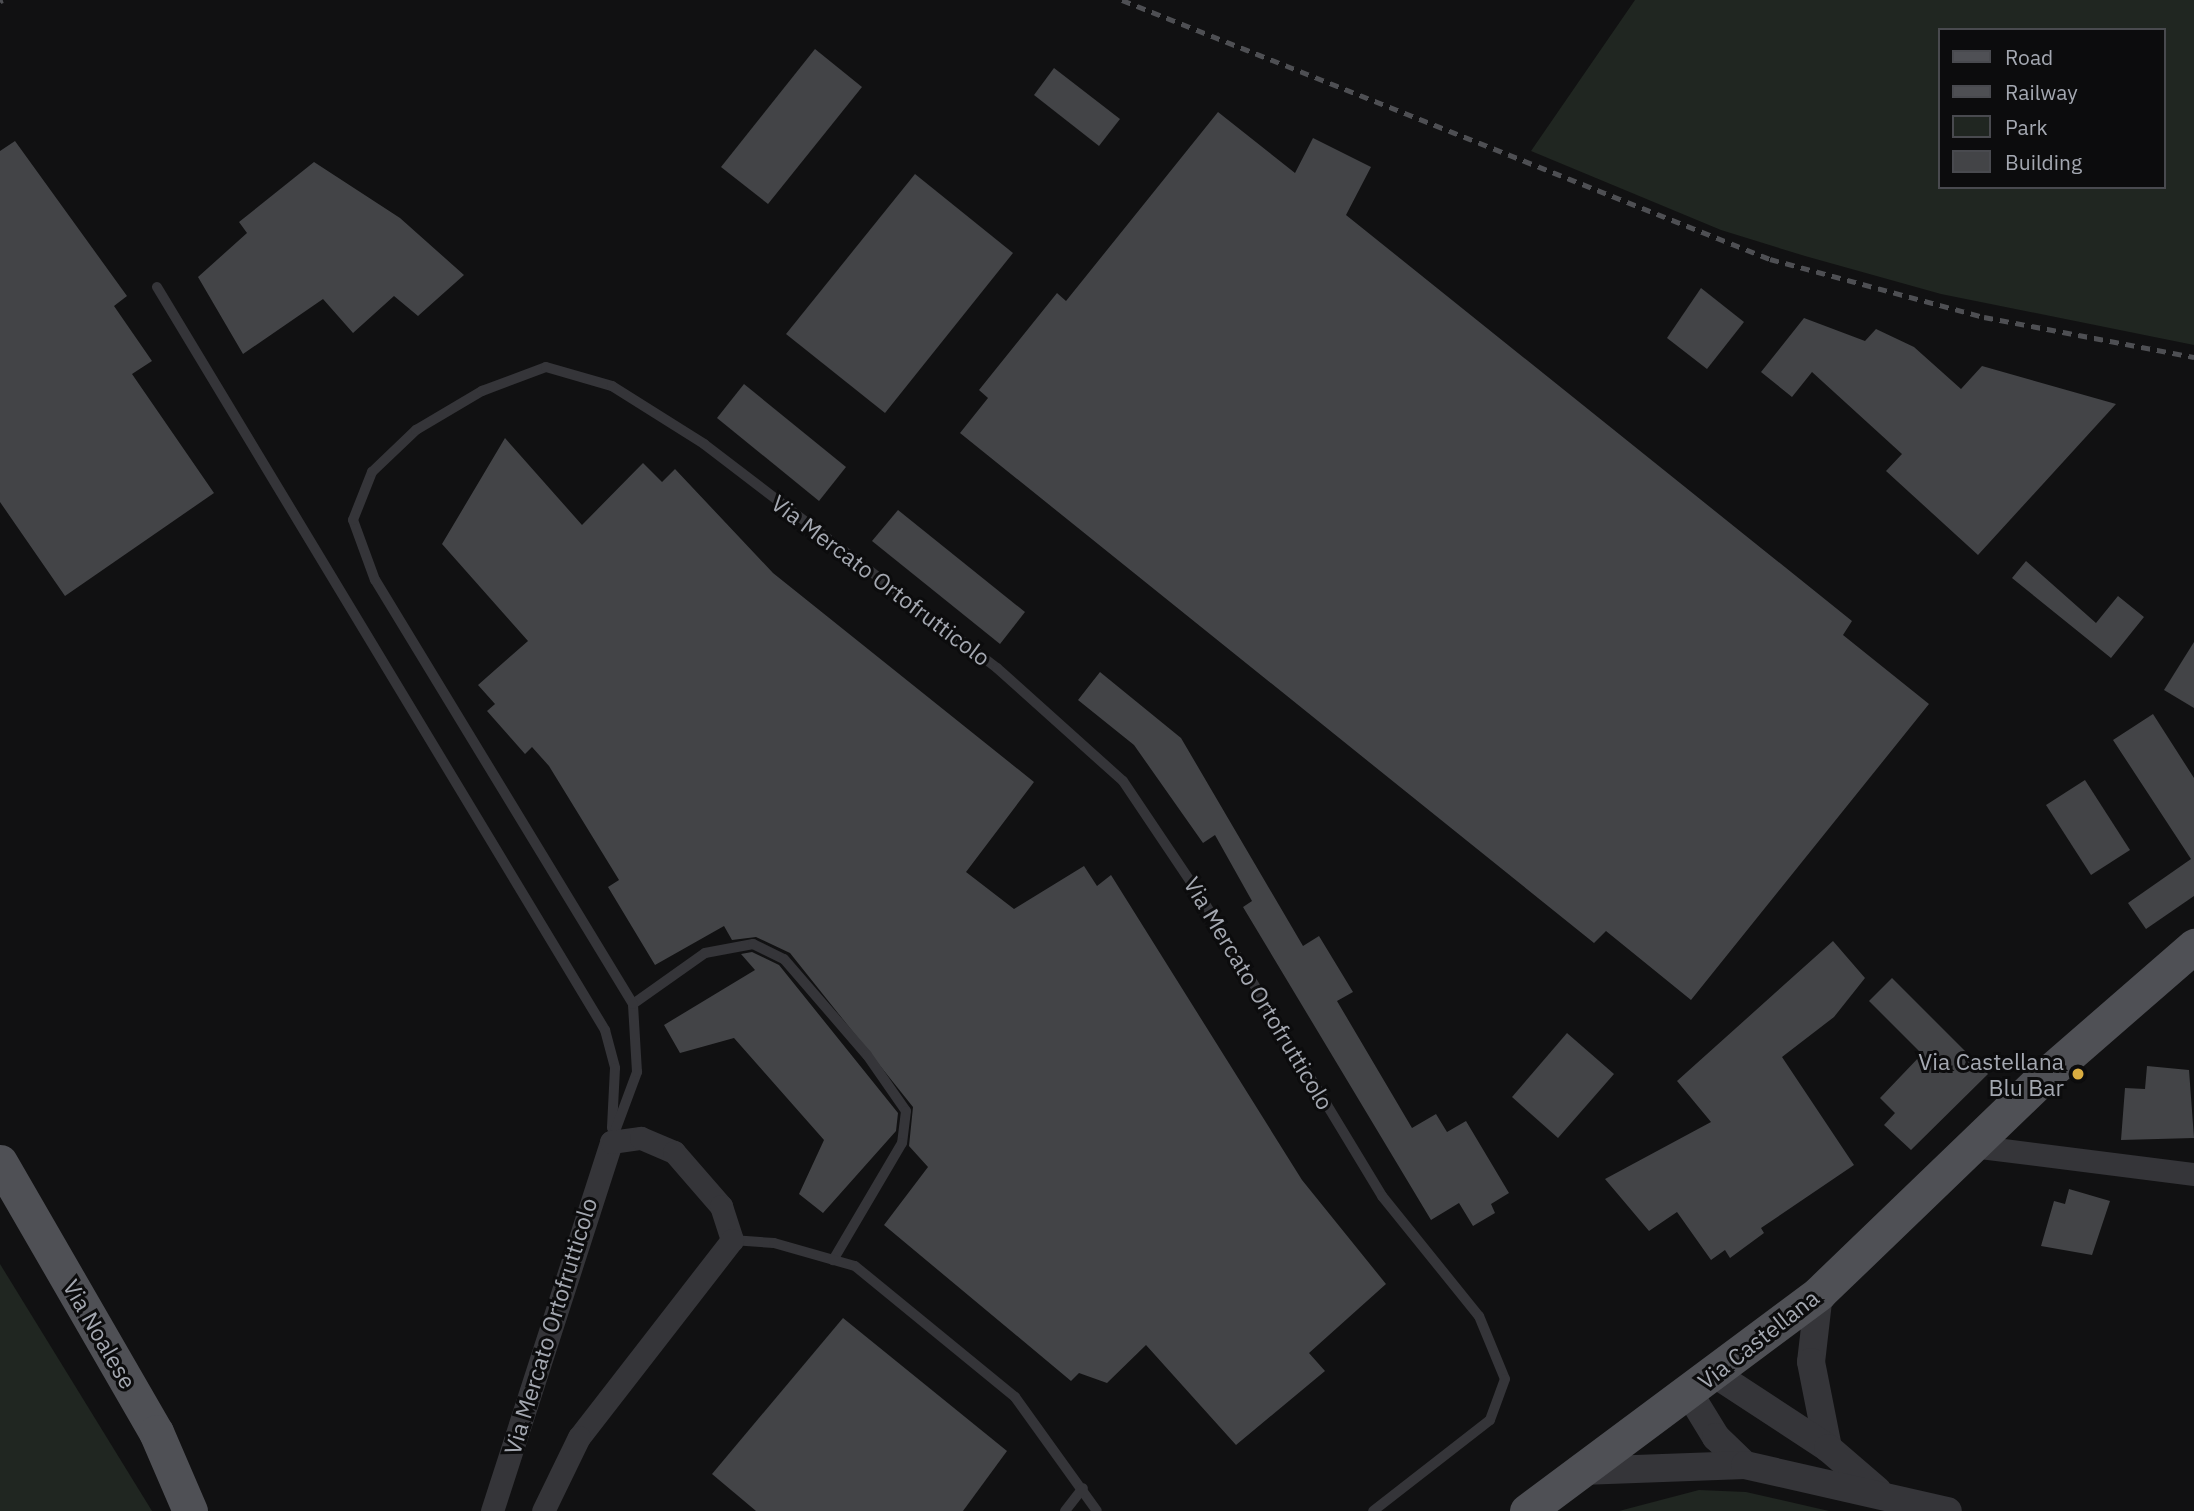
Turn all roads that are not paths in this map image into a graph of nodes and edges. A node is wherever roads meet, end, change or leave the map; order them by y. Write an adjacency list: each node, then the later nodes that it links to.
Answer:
1 (157, 287): 4 (lane)
2 (2194, 946): 5 (main road, Via Castellana)
3 (633, 1004): 4 (lane, Via Mercato Ortofrutticolo); 9 (lane); 22 (lane, Via Mercato Ortofrutticolo)
4 (611, 1142): 8 (street); 18 (street, Via Mercato Ortofrutticolo)
5 (1972, 1146): 7 (street); 10 (main road, Via Castellana)
6 (0, 1162): 17 (main road, Via Noalese)
7 (2194, 1174)
8 (732, 1240): 9 (lane); 19 (street)
9 (834, 1260): 15 (lane)
10 (1819, 1293): 11 (main road, Via Castellana); 12 (street)
11 (1702, 1384): 12 (street); 13 (street); 14 (main road, Via Castellana)
12 (1828, 1448): 16 (street)
13 (1745, 1465): 14 (street); 16 (street)
14 (1581, 1471): 23 (main road, Via Castellana)
15 (1083, 1488): 20 (lane); 21 (lane)
16 (1879, 1492): 24 (street)
17 (190, 1511)
18 (492, 1511)
19 (542, 1511)
20 (1065, 1511)
21 (1097, 1511)
22 (1373, 1511)
23 (1527, 1511)
24 (1948, 1511)

